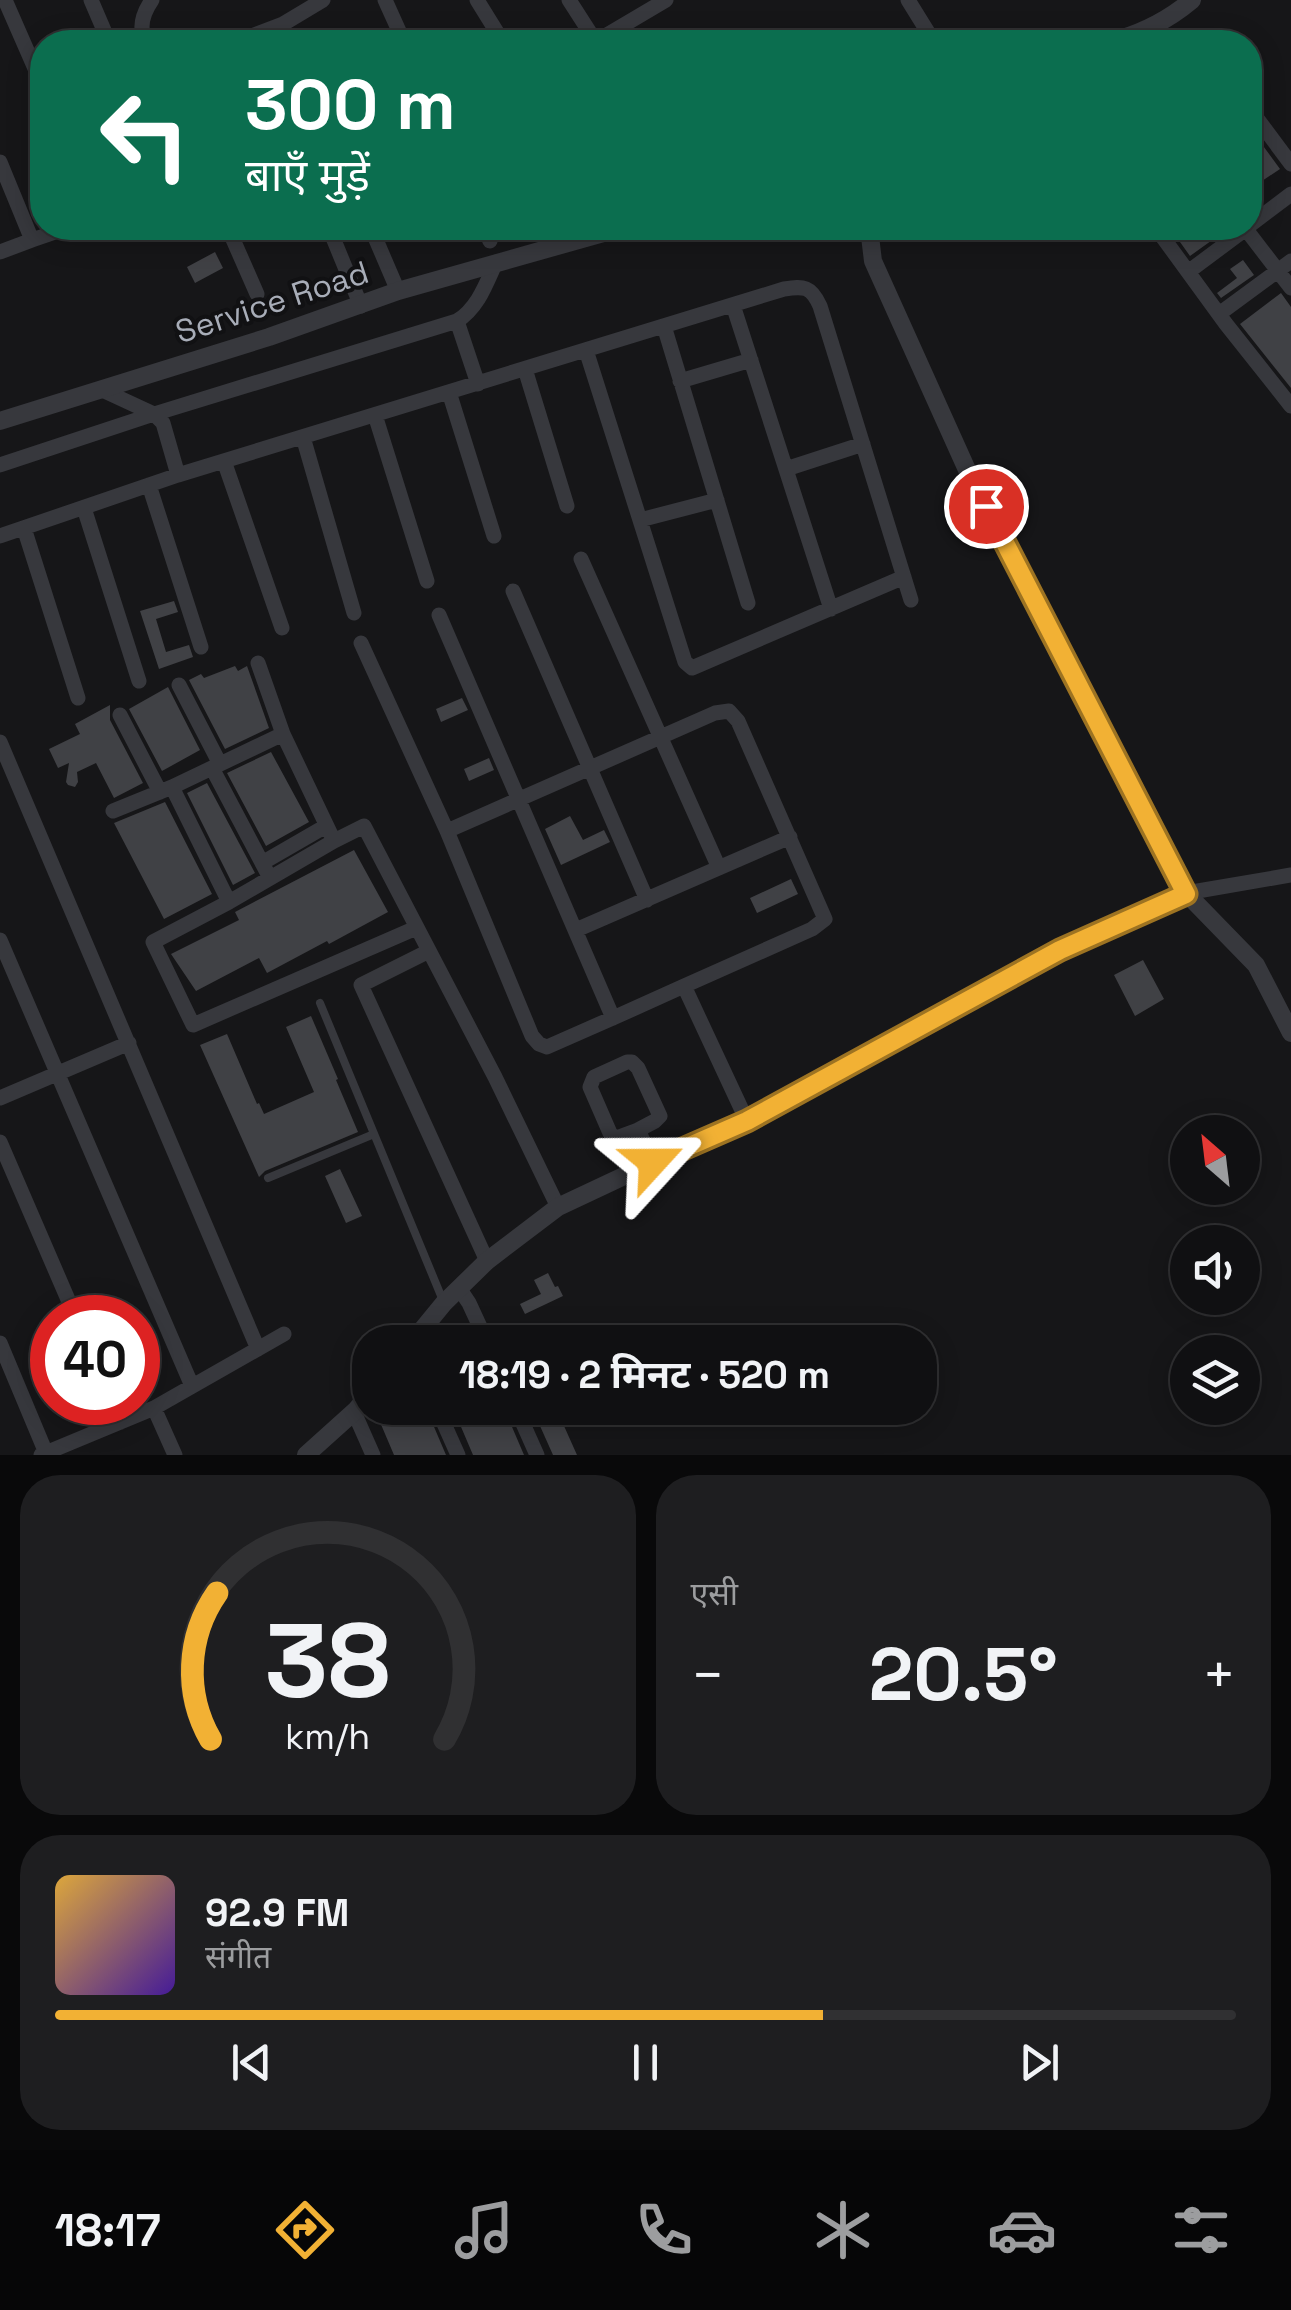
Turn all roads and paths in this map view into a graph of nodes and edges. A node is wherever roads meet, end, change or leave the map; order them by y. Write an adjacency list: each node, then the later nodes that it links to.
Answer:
1 (5, 0): 22 (street)
2 (90, 0): 12 (street)
3 (152, 0): 13 (street)
4 (323, 0): 11 (street)
5 (385, 0): 16 (street)
6 (477, 0): 17 (street)
7 (570, 0): 18 (street)
8 (908, 0): 20 (street)
9 (1192, 0): 21 (street)
10 (662, 1): 19 (street)
11 (283, 24): 14 (street); 15 (street)
12 (104, 30)
13 (145, 30)
14 (270, 30)
15 (286, 30)
16 (399, 30)
17 (496, 30)
18 (588, 30)
19 (615, 30)
20 (927, 30)
21 (1146, 30)
22 (30, 57)
23 (1262, 126): 25 (street)
24 (0, 162): 28 (street)
25 (1291, 164)
26 (1291, 194): 27 (street)
27 (1262, 216)
28 (30, 235)
29 (32, 240): 38 (street)
30 (233, 240): 44 (street)
31 (334, 240): 46 (street)
32 (376, 240): 43 (street)
33 (577, 240): 39 (street, Service Road)
34 (870, 240): 106 (street)
35 (1165, 240): 41 (street)
36 (1230, 240): 41 (street)
37 (1259, 240): 40 (street)
38 (0, 252)
39 (496, 262): 43 (street, Service Road); 48 (street)
40 (1284, 266): 42 (street); 47 (street)
41 (1188, 272): 47 (street)
42 (1291, 288)
43 (398, 291): 46 (street, Service Road)
44 (257, 294)
45 (734, 305): 49 (street); 51 (street); 62 (street)
46 (361, 306): 55 (street, Service Road)
47 (1219, 314): 57 (street)
48 (457, 320): 54 (street); 58 (street)
49 (664, 326): 50 (street); 53 (street)
50 (586, 350): 52 (street); 71 (street)
51 (751, 360): 53 (street); 65 (street)
52 (525, 369): 54 (street); 69 (street)
53 (680, 380): 68 (street)
54 (478, 384): 56 (street)
55 (100, 389): 58 (street); 60 (street, Service Road)
56 (449, 392): 59 (street); 74 (street)
57 (1291, 406)
58 (154, 414): 64 (street); 66 (street)
59 (375, 415): 61 (street); 77 (street)
60 (0, 420)
61 (303, 437): 63 (street); 82 (street)
62 (863, 444): 65 (street); 76 (street)
63 (224, 461): 66 (street); 84 (street)
64 (0, 465)
65 (786, 469): 81 (street)
66 (178, 475): 67 (street)
67 (149, 485): 70 (street); 86 (street)
68 (717, 500): 71 (street); 80 (street)
69 (567, 506)
70 (84, 508): 72 (street); 88 (street)
71 (640, 520): 81 (street)
72 (24, 528): 73 (street); 90 (street)
73 (0, 536)
74 (494, 536)
75 (581, 560): 93 (street)
76 (904, 578): 79 (street); 81 (street)
77 (426, 581)
78 (513, 592): 96 (street)
79 (910, 600)
80 (748, 603)
81 (830, 608)
82 (354, 613)
83 (439, 615): 98 (street)
84 (282, 628)
85 (362, 643): 100 (street)
86 (201, 648)
87 (258, 664): 92 (street)
88 (138, 681)
89 (179, 685): 95 (street)
90 (78, 698)
91 (120, 714): 97 (street)
92 (283, 734): 95 (street); 101 (street)
93 (661, 737): 96 (street); 102 (street); 103 (street)
94 (0, 742): 117 (street)
95 (216, 766): 97 (street); 104 (street)
96 (589, 767): 98 (street); 107 (street)
97 (166, 790): 99 (street); 108 (street)
98 (518, 800): 100 (street); 110 (street)
99 (113, 811)
100 (447, 831): 115 (street)
101 (330, 833): 104 (street); 109 (street)
102 (790, 837): 103 (street); 113 (street)
103 (718, 868): 107 (street)
104 (266, 870): 108 (street)
105 (1291, 875): 106 (street)
106 (1186, 894): 116 (street); 120 (street)
107 (647, 900): 110 (street)
108 (229, 902): 109 (street)
109 (416, 928): 112 (street)
110 (576, 930): 115 (street)
111 (0, 940): 118 (street)
112 (429, 951): 126 (street); 127 (street)
113 (684, 986): 115 (street); 120 (street)
114 (320, 1003): 122 (lane)
115 (613, 1018)
116 (1291, 1033)
117 (129, 1042): 118 (street); 135 (street)
118 (58, 1073): 119 (street); 136 (street)
119 (0, 1098)
120 (747, 1121): 124 (street)
121 (638, 1130): 121 (street); 124 (street)
122 (374, 1134): 125 (lane); 130 (lane)
123 (0, 1142): 129 (street)
124 (653, 1162): 126 (street)
125 (268, 1178)
126 (558, 1207): 127 (street)
127 (486, 1262): 128 (street)
128 (459, 1288): 130 (street); 132 (street)
129 (66, 1295)
130 (444, 1303): 131 (street)
131 (426, 1325)
132 (479, 1325)
133 (284, 1334): 135 (street)
134 (0, 1343): 144 (street)
135 (258, 1348): 136 (street)
136 (192, 1386): 137 (street)
137 (160, 1405)
138 (352, 1414): 145 (street)
139 (160, 1421): 146 (street)
140 (114, 1425): 144 (street)
141 (360, 1425): 147 (street)
142 (445, 1425): 148 (street)
143 (524, 1425): 149 (street)
144 (44, 1454)
145 (308, 1454)
146 (175, 1455)
147 (373, 1455)
148 (458, 1455)
149 (538, 1455)

